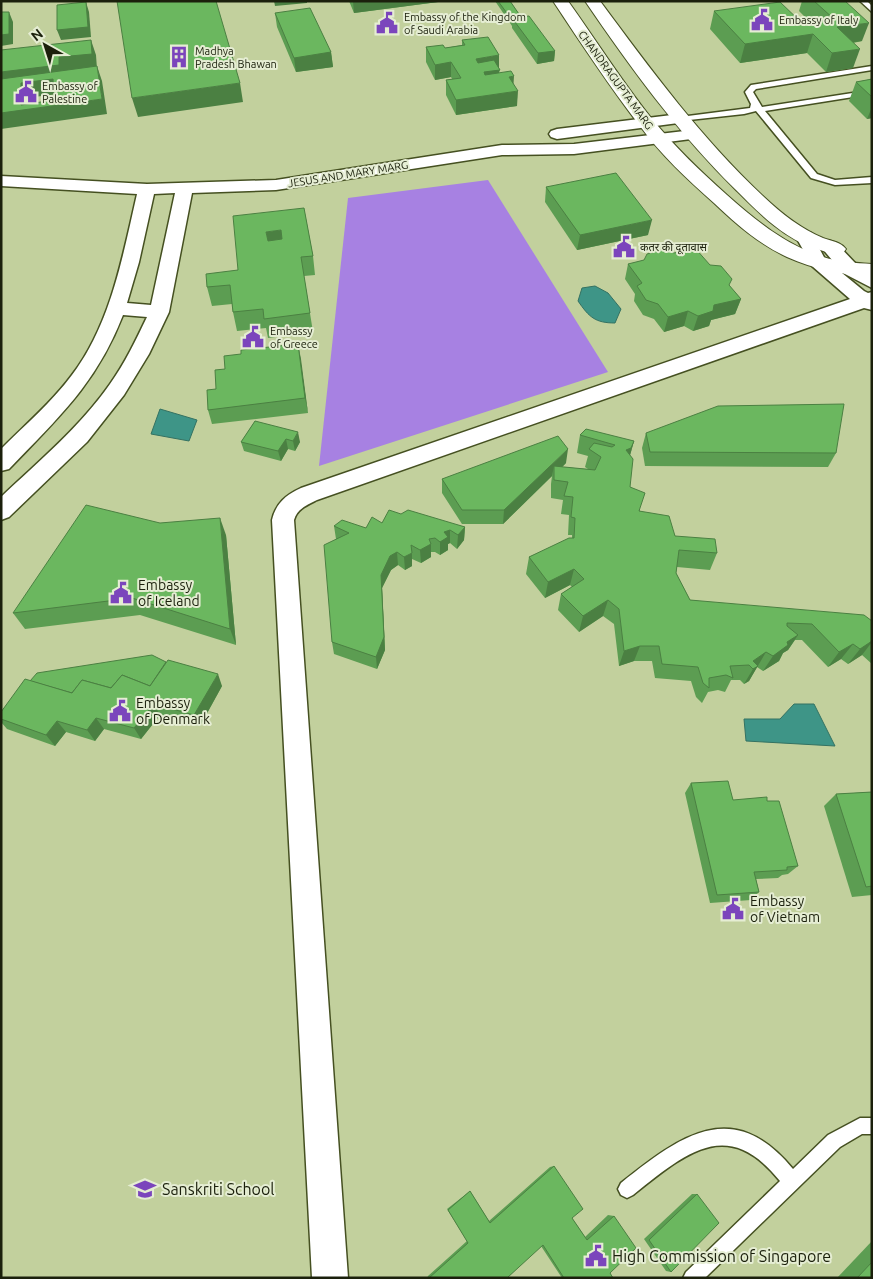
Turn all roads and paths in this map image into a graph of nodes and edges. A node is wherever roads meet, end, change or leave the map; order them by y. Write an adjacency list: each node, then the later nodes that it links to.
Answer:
1 (560, 1): 9 (main road, CHANDRAGUPTA MARG)
2 (592, 1): 8 (main road)
3 (863, 1): 4 (lane)
4 (872, 10)
5 (872, 68): 7 (lane)
6 (872, 92): 7 (lane)
7 (758, 107): 8 (lane); 13 (lane)
8 (680, 119): 9 (street); 10 (main road)
9 (646, 123): 11 (main road, CHANDRAGUPTA MARG); 12 (street)
10 (693, 135): 11 (street, JESUS AND MARY MARG); 17 (main road)
11 (660, 139): 12 (street, JESUS AND MARY MARG); 19 (main road, CHANDRAGUPTA MARG)
12 (502, 150): 16 (street, JESUS AND MARY MARG)
13 (872, 180)
14 (1, 181): 15 (street, JESUS AND MARY MARG)
15 (147, 189): 16 (street, JESUS AND MARY MARG); 22 (street)
16 (184, 189): 23 (street)
17 (805, 237): 19 (street)
18 (872, 252): 19 (main road)
19 (836, 258): 20 (main road); 21 (street); 21 (street)
20 (872, 270)
21 (870, 296): 29 (street)
22 (116, 308): 23 (street); 24 (street)
23 (159, 312): 25 (street)
24 (1, 462)
25 (1, 511)
26 (872, 1126): 27 (lane)
27 (792, 1181): 28 (lane); 30 (lane)
28 (628, 1189)
29 (330, 1278)
30 (692, 1278)

